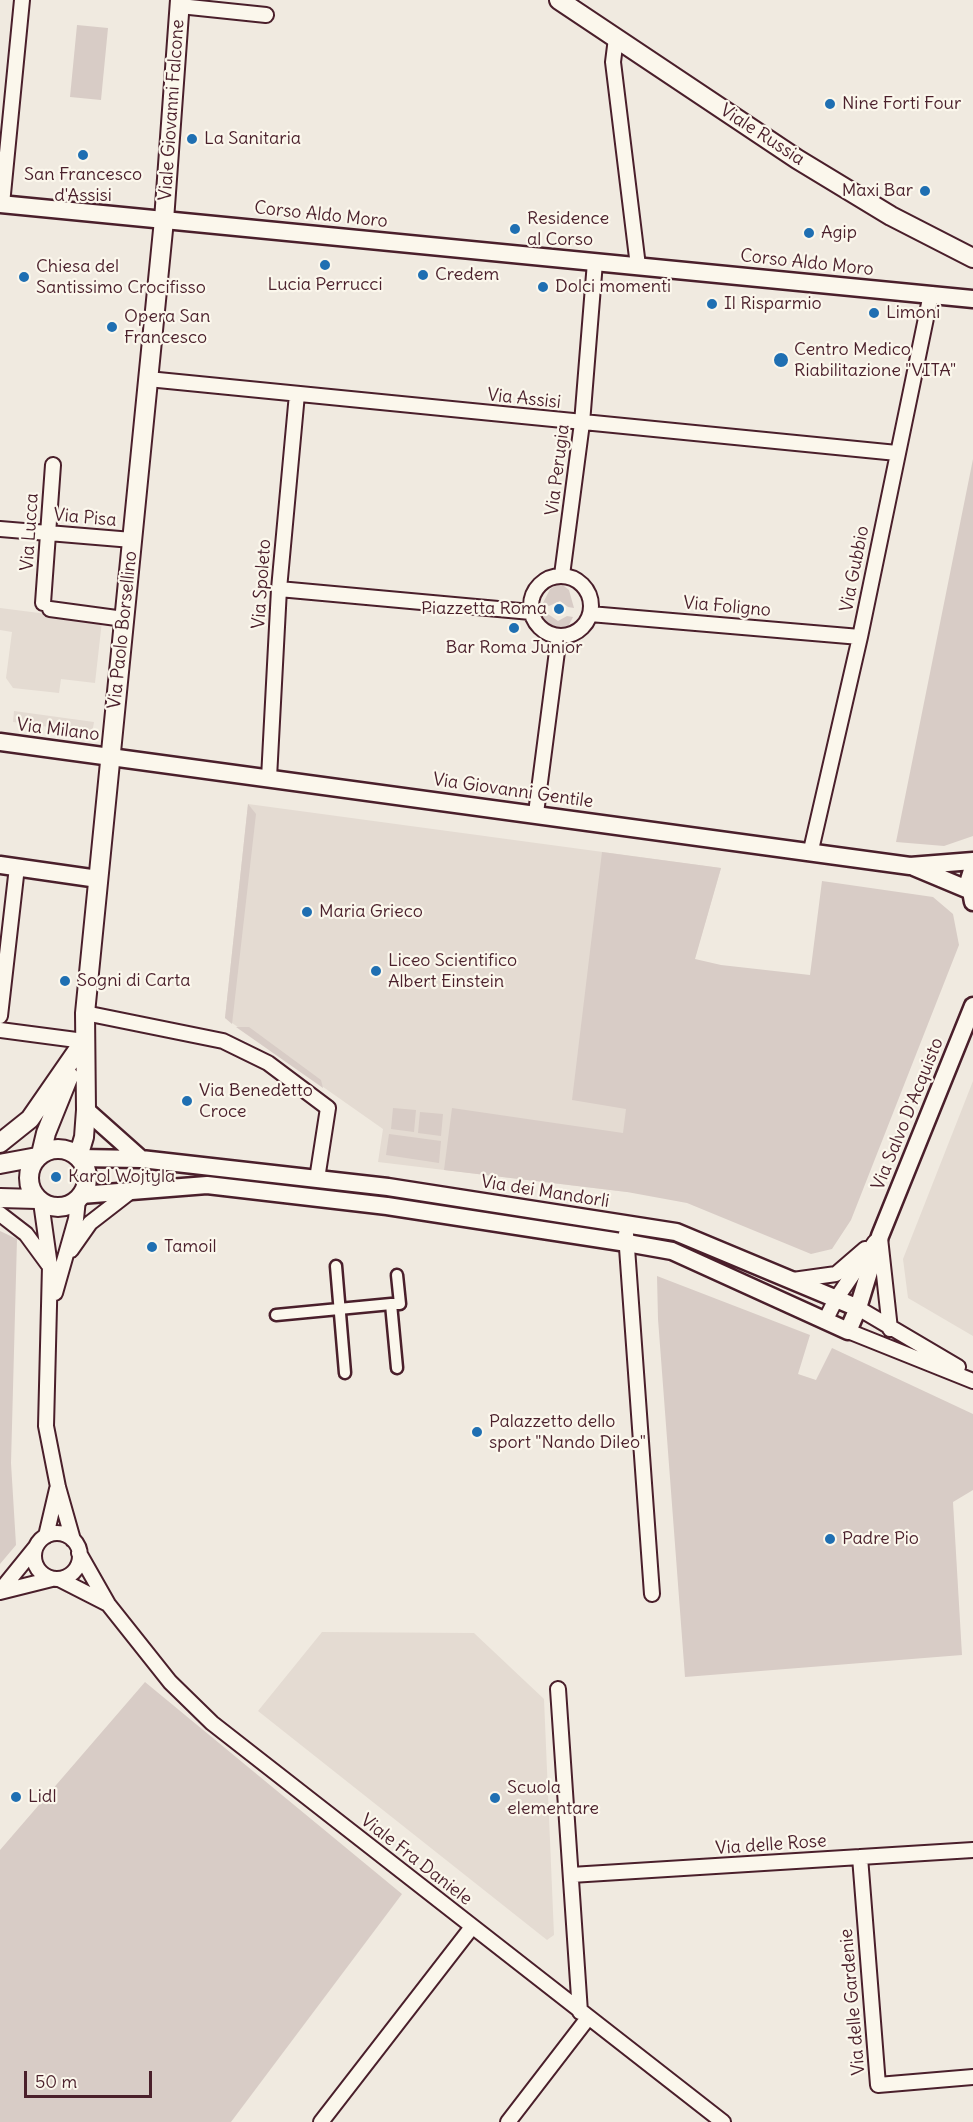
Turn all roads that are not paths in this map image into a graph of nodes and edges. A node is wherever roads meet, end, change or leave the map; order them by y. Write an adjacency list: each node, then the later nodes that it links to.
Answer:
1 (22, 0): 7 (street)
2 (559, 0): 5 (main road, Viale Russia)
3 (180, 3): 4 (street); 9 (main road, Viale Giovanni Falcone)
4 (266, 15)
5 (616, 38): 10 (main road, Viale Russia); 12 (street)
6 (0, 81): 7 (street)
7 (14, 82): 8 (street)
8 (1, 204): 9 (street, Corso Aldo Moro)
9 (164, 220): 11 (street, Corso Aldo Moro); 15 (main road, Via Paolo Borsellino)
10 (973, 258)
11 (595, 262): 12 (street, Corso Aldo Moro); 17 (street, Via Perugia)
12 (638, 266): 13 (street, Corso Aldo Moro)
13 (931, 294): 14 (street, Corso Aldo Moro); 18 (street, Via Gubbio)
14 (973, 299)
15 (148, 379): 16 (street, Via Assisi); 22 (main road, Via Paolo Borsellino)
16 (297, 394): 17 (street, Via Assisi); 24 (street, Via Spoleto)
17 (582, 423): 18 (street, Via Assisi); 23 (street, Via Perugia)
18 (897, 453): 29 (street, Via Gubbio)
19 (53, 465): 21 (street, Via Lucca)
20 (0, 529): 21 (street, Via Pisa)
21 (48, 533): 22 (street, Via Pisa); 27 (street, Via Lucca)
22 (132, 540): 27 (main road, Via Paolo Borsellino)
23 (562, 575): 25 (street); 26 (street)
24 (279, 589): 25 (street); 32 (street, Via Spoleto)
25 (531, 612): 28 (street)
26 (590, 614): 28 (street); 29 (street, Via Foligno)
27 (124, 620): 31 (main road, Via Paolo Borsellino)
28 (559, 636): 33 (street)
29 (860, 637): 34 (street, Via Gubbio)
30 (0, 742): 31 (street, Via Milano)
31 (110, 757): 32 (street, Via Giovanni Gentile); 40 (main road, Via Paolo Borsellino)
32 (269, 778): 33 (street, Via Giovanni Gentile)
33 (536, 813): 34 (street, Via Giovanni Gentile)
34 (811, 850): 37 (street, Via Giovanni Gentile)
35 (973, 861): 37 (street, Via Giovanni Gentile)
36 (0, 865): 38 (street)
37 (910, 866): 41 (street, Via Giovanni Gentile)
38 (17, 867): 40 (street); 44 (street)
39 (973, 867): 41 (street)
40 (98, 879): 43 (main road, Via Paolo Borsellino)
41 (971, 896)
42 (973, 1006): 60 (street, Via Salvo D'Acquisto)
43 (85, 1013): 46 (main road, Via Paolo Borsellino); 53 (street)
44 (0, 1016)
45 (0, 1030): 46 (street)
46 (84, 1041): 47 (main road, Via Paolo Borsellino); 48 (main road); 49 (main road)
47 (86, 1110): 50 (main road, Via Paolo Borsellino); 51 (street)
48 (0, 1143)
49 (39, 1155): 50 (main road); 52 (main road); 57 (main road)
50 (78, 1157): 51 (street, Via dei Mandorli); 55 (main road)
51 (141, 1159): 53 (street, Via dei Mandorli)
52 (0, 1164)
53 (316, 1179): 59 (street, Via dei Mandorli)
54 (130, 1192): 55 (street); 61 (street); 62 (street)
55 (79, 1197): 57 (main road); 62 (street, Viale Fra Daniele)
56 (0, 1198): 57 (main road)
57 (39, 1200): 63 (street, Viale Fra Daniele)
58 (0, 1214): 63 (street)
59 (626, 1224): 61 (street); 66 (street, Via dei Mandorli)
60 (880, 1236): 66 (street); 67 (street, Via Salvo D'Acquisto); 70 (street, Via Salvo D'Acquisto); 74 (street)
61 (627, 1243): 73 (street); 85 (street)
62 (66, 1257): 69 (street, Viale Fra Daniele)
63 (50, 1266): 69 (street, Viale Fra Daniele)
64 (336, 1266): 71 (street)
65 (397, 1275): 68 (street)
66 (793, 1280): 67 (street, Via dei Mandorli)
67 (836, 1299): 70 (street, Via dei Mandorli); 73 (street, Via Salvo D'Acquisto)
68 (391, 1304): 71 (street); 76 (street)
69 (50, 1307): 80 (street, Viale Fra Daniele)
70 (858, 1308): 74 (street, Via dei Mandorli); 75 (street, Via Salvo D'Acquisto)
71 (339, 1309): 72 (street); 77 (street)
72 (276, 1316)
73 (825, 1321): 75 (street)
74 (890, 1329): 78 (street, Via dei Mandorli)
75 (848, 1331): 79 (street)
76 (397, 1368)
77 (345, 1373)
78 (973, 1376)
79 (973, 1381)
80 (58, 1487): 81 (street, Viale Fra Daniele); 82 (street, Viale Fra Daniele)
81 (41, 1541): 82 (street); 83 (street, Viale Fra Daniele); 84 (street)
82 (76, 1546): 83 (street); 86 (street, Viale Fra Daniele)
83 (55, 1579): 84 (street); 86 (street, Viale Fra Daniele)
84 (0, 1592)
85 (652, 1594)
86 (108, 1604): 91 (street, Viale Fra Daniele)
87 (558, 1689): 90 (street)
88 (973, 1850): 89 (street, Via delle Rose)
89 (860, 1857): 90 (street, Via delle Rose); 96 (street, Via delle Gardenie)
90 (571, 1875): 92 (street)
91 (472, 1928): 93 (street, Viale Fra Daniele); 97 (street)
92 (578, 1981): 93 (street); 94 (street); 95 (street)
93 (548, 1987): 94 (street, Viale Fra Daniele)
94 (567, 2002): 95 (street, Viale Fra Daniele)
95 (584, 2015): 98 (street); 99 (street, Viale Fra Daniele)
96 (973, 2078)
97 (321, 2122)
98 (508, 2122)
99 (723, 2122)

